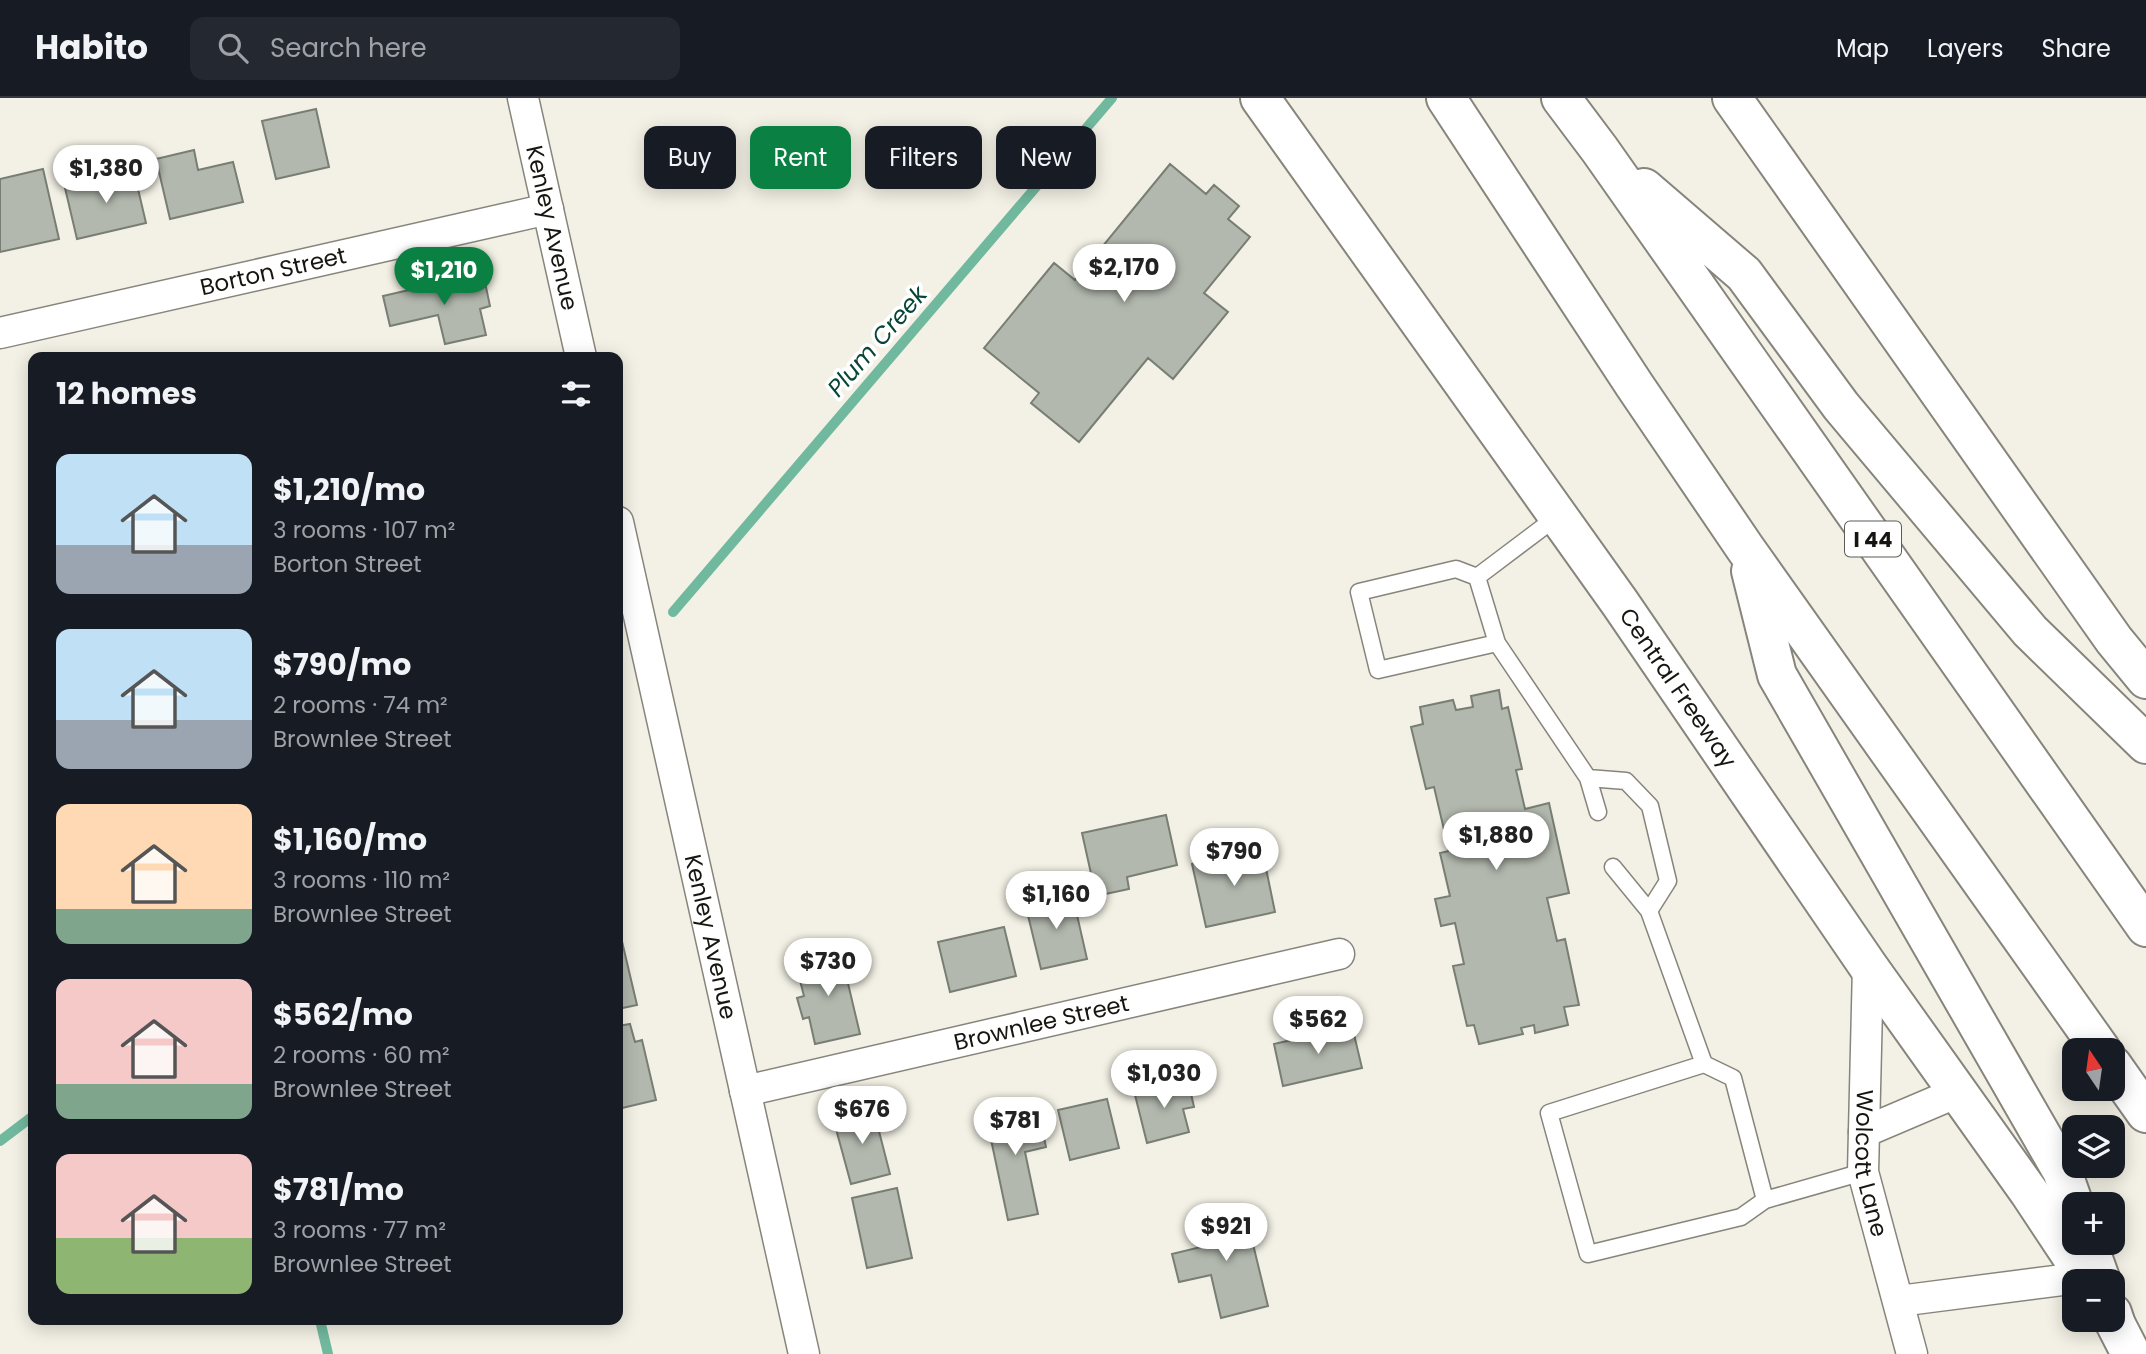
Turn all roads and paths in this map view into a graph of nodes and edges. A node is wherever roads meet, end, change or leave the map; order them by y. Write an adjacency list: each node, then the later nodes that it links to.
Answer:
1 (523, 98): 7 (street, Kenley Avenue)
2 (1260, 98): 10 (main road, Central Freeway)
3 (1446, 98): 12 (main road)
4 (1560, 98): 6 (main road, I 44)
5 (1732, 98): 15 (main road)
6 (1600, 150): 16 (main road); 21 (main road, I 44)
7 (548, 209): 8 (street, Borton Street); 9 (street, Kenley Avenue)
8 (0, 333)
9 (580, 352)
10 (1558, 516): 13 (lane); 23 (main road, Central Freeway)
11 (623, 544): 27 (street, Kenley Avenue)
12 (1745, 548): 24 (main road); 32 (main road)
13 (1477, 577): 14 (lane); 14 (lane)
14 (1497, 643): 17 (lane)
15 (2146, 679)
16 (2146, 744)
17 (1588, 778): 18 (lane); 20 (lane)
18 (1598, 812)
19 (1613, 867): 20 (lane)
20 (1649, 911): 25 (lane)
21 (2146, 928)
22 (1339, 954): 27 (street, Brownlee Street)
23 (1868, 966): 28 (main road, Central Freeway); 30 (street, Wolcott Lane)
24 (2092, 1038)
25 (1704, 1064): 33 (lane); 33 (lane)
26 (2125, 1083): 29 (main road)
27 (745, 1091): 37 (street, Kenley Avenue)
28 (1958, 1092): 30 (street); 34 (main road, Central Freeway)
29 (2146, 1113)
30 (1864, 1132): 31 (street, Wolcott Lane)
31 (1863, 1172): 33 (lane); 36 (street, Wolcott Lane)
32 (2069, 1192)
33 (1765, 1200)
34 (2089, 1269)
35 (2062, 1275): 36 (street)
36 (1899, 1301): 38 (street, Wolcott Lane)
37 (804, 1354)
38 (1912, 1354)

